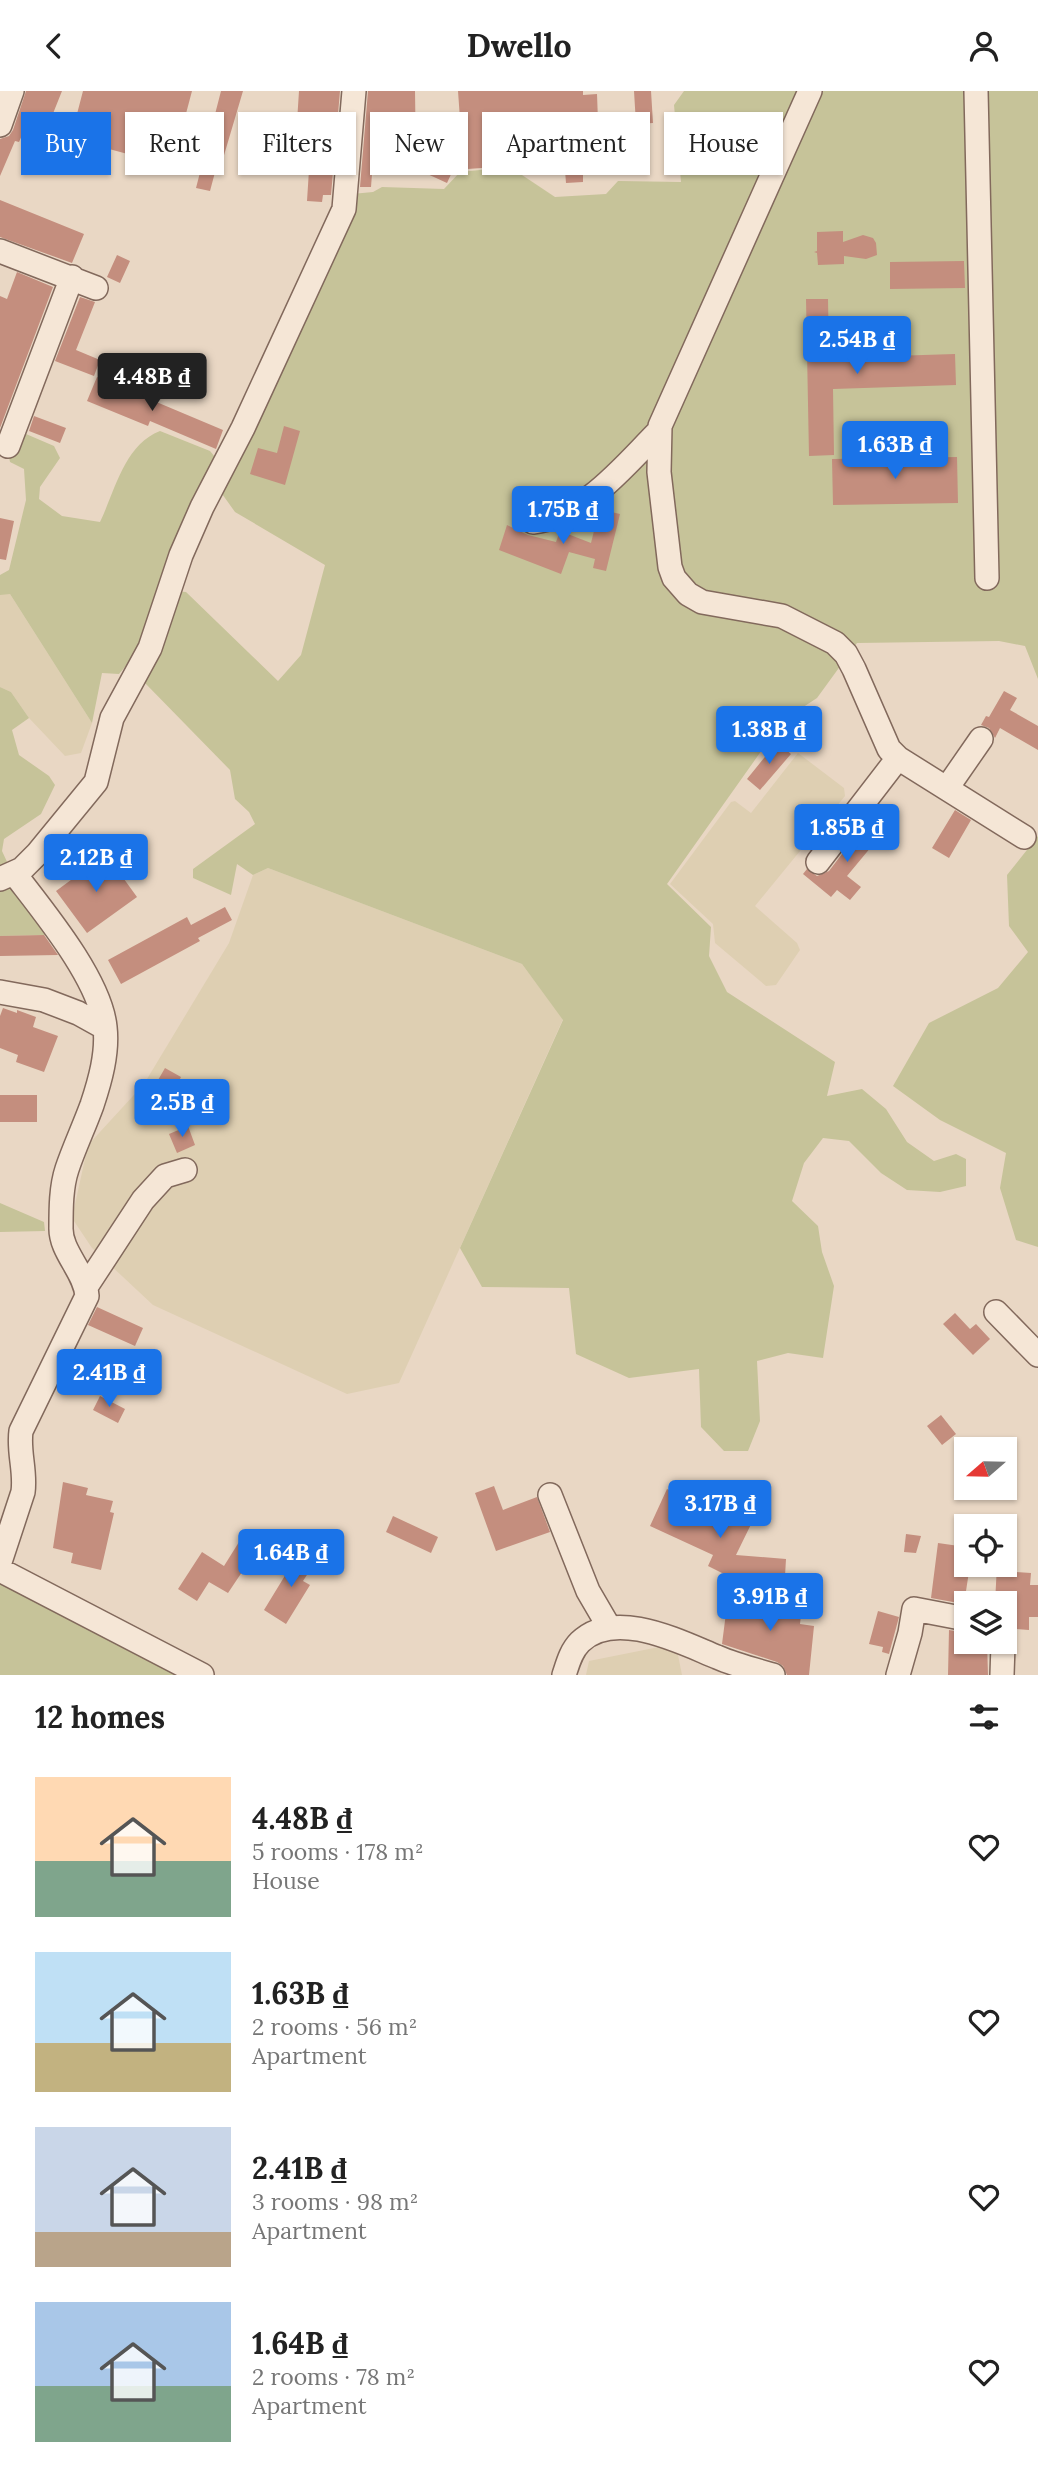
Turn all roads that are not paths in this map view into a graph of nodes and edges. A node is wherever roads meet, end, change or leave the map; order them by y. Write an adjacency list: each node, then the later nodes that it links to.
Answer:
1 (12, 91): 5 (street)
2 (354, 91): 18 (street)
3 (810, 91): 9 (street)
4 (976, 91): 12 (street)
5 (0, 125)
6 (0, 251): 7 (street)
7 (72, 277): 8 (street); 10 (street)
8 (96, 288)
9 (659, 431): 11 (street); 14 (street)
10 (8, 446)
11 (533, 522)
12 (986, 577)
13 (981, 739): 15 (street)
14 (898, 758): 15 (street); 17 (street)
15 (947, 788): 16 (street)
16 (1024, 837)
17 (818, 862)
18 (7, 876): 20 (street)
19 (0, 992): 20 (street)
20 (105, 1028): 22 (street)
21 (185, 1170): 22 (street)
22 (86, 1287): 26 (street)
23 (996, 1312): 24 (street)
24 (1038, 1355)
25 (550, 1495): 29 (street)
26 (0, 1562)
27 (0, 1570): 31 (street)
28 (954, 1617): 34 (street)
29 (609, 1627): 32 (street); 33 (street)
30 (1003, 1654): 35 (street)
31 (202, 1675)
32 (564, 1675)
33 (773, 1675)
34 (898, 1675)
35 (1002, 1675)

